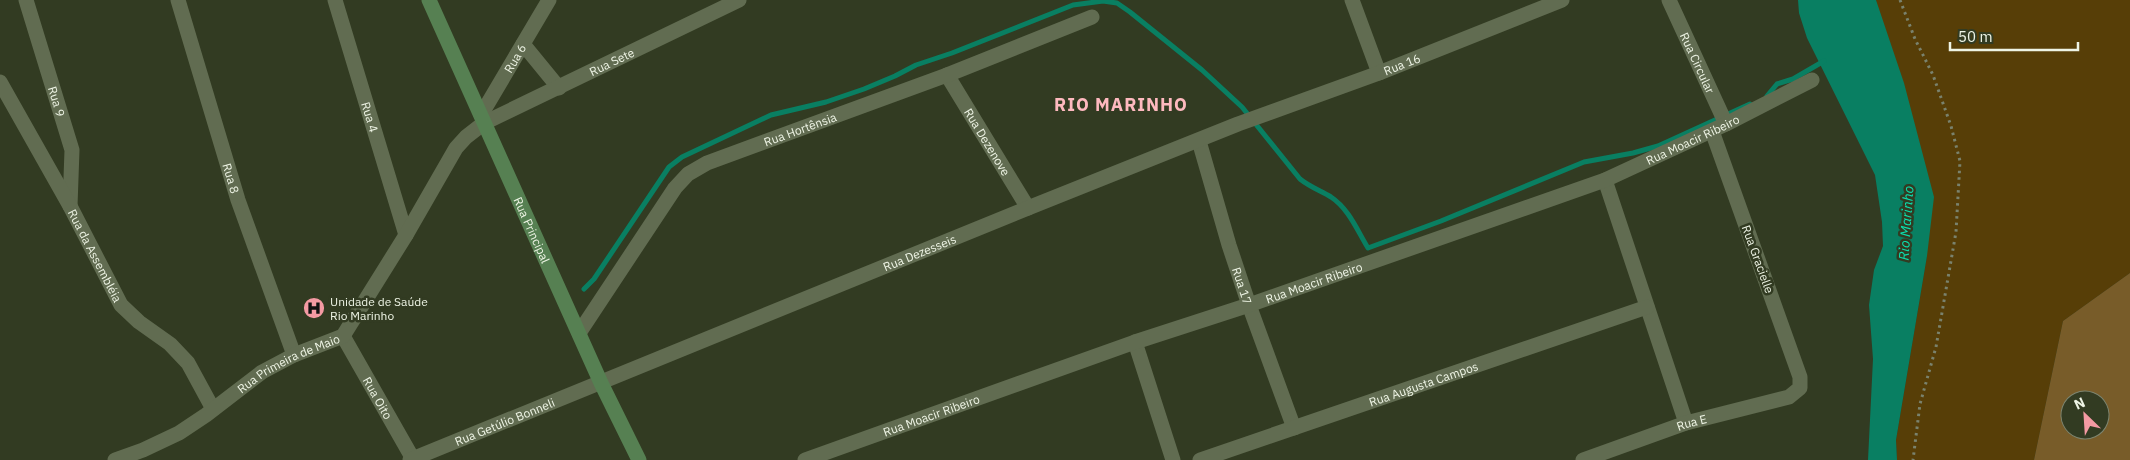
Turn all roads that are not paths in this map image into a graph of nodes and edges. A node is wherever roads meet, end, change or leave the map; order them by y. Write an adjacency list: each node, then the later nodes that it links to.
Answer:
1 (26, 0): 22 (street, Rua 9)
2 (178, 0): 30 (street, Rua 8)
3 (335, 0): 24 (street, Rua 4)
4 (429, 0): 17 (main road, Rua Principal)
5 (549, 0): 11 (street, Rua 6)
6 (738, 0): 16 (street, Rua Sete)
7 (1352, 0): 12 (street)
8 (1562, 0): 12 (street, Rua 16)
9 (1669, 0): 18 (street, Rua Circular)
10 (1092, 17): 13 (street, Rua Hortênsia)
11 (524, 44): 16 (street); 17 (street, Rua 6)
12 (1379, 73): 19 (street, Rua 16)
13 (947, 76): 23 (street, Rua Dezenove); 27 (street, Rua Hortênsia)
14 (1812, 80): 18 (street, Rua Moacir Ribeiro)
15 (0, 82): 22 (street, Rua da Assembléia)
16 (559, 88): 17 (street, Rua Sete)
17 (483, 119): 24 (street, Rua Primeira de Maio); 27 (main road, Rua Principal)
18 (1720, 120): 21 (street, Rua Moacir Ribeiro); 32 (street, Rua Gracielle)
19 (1238, 124): 20 (street, Rua Dezesseis)
20 (1199, 140): 23 (street, Rua Dezesseis); 25 (street, Rua 17)
21 (1605, 180): 25 (street, Rua Moacir Ribeiro); 26 (street)
22 (70, 206): 33 (street, Rua da Assembléia)
23 (1028, 208): 31 (street, Rua Dezesseis)
24 (406, 235): 28 (street, Rua Primeira de Maio)
25 (1249, 305): 29 (street, Rua Moacir Ribeiro); 35 (street, Rua 17)
26 (1647, 307): 34 (street); 35 (street, Rua Augusta Campos)
27 (579, 333): 31 (main road, Rua Principal)
28 (344, 336): 30 (street, Rua Primeira de Maio); 37 (street, Rua Oito)
29 (1135, 342): 39 (street, Rua Moacir Ribeiro); 40 (street)
30 (294, 354): 33 (street, Rua Primeira de Maio)
31 (601, 383): 37 (street, Rua Getúlio Bonneli); 38 (main road, Rua Principal)
32 (1800, 388): 34 (street, Rua E)
33 (214, 410): 36 (street, Rua Primeira de Maio)
34 (1686, 423): 42 (street, Rua E)
35 (1294, 428): 41 (street, Rua Augusta Campos)
36 (115, 460)
37 (412, 460)
38 (639, 460)
39 (806, 460)
40 (1173, 460)
41 (1200, 460)
42 (1583, 460)

